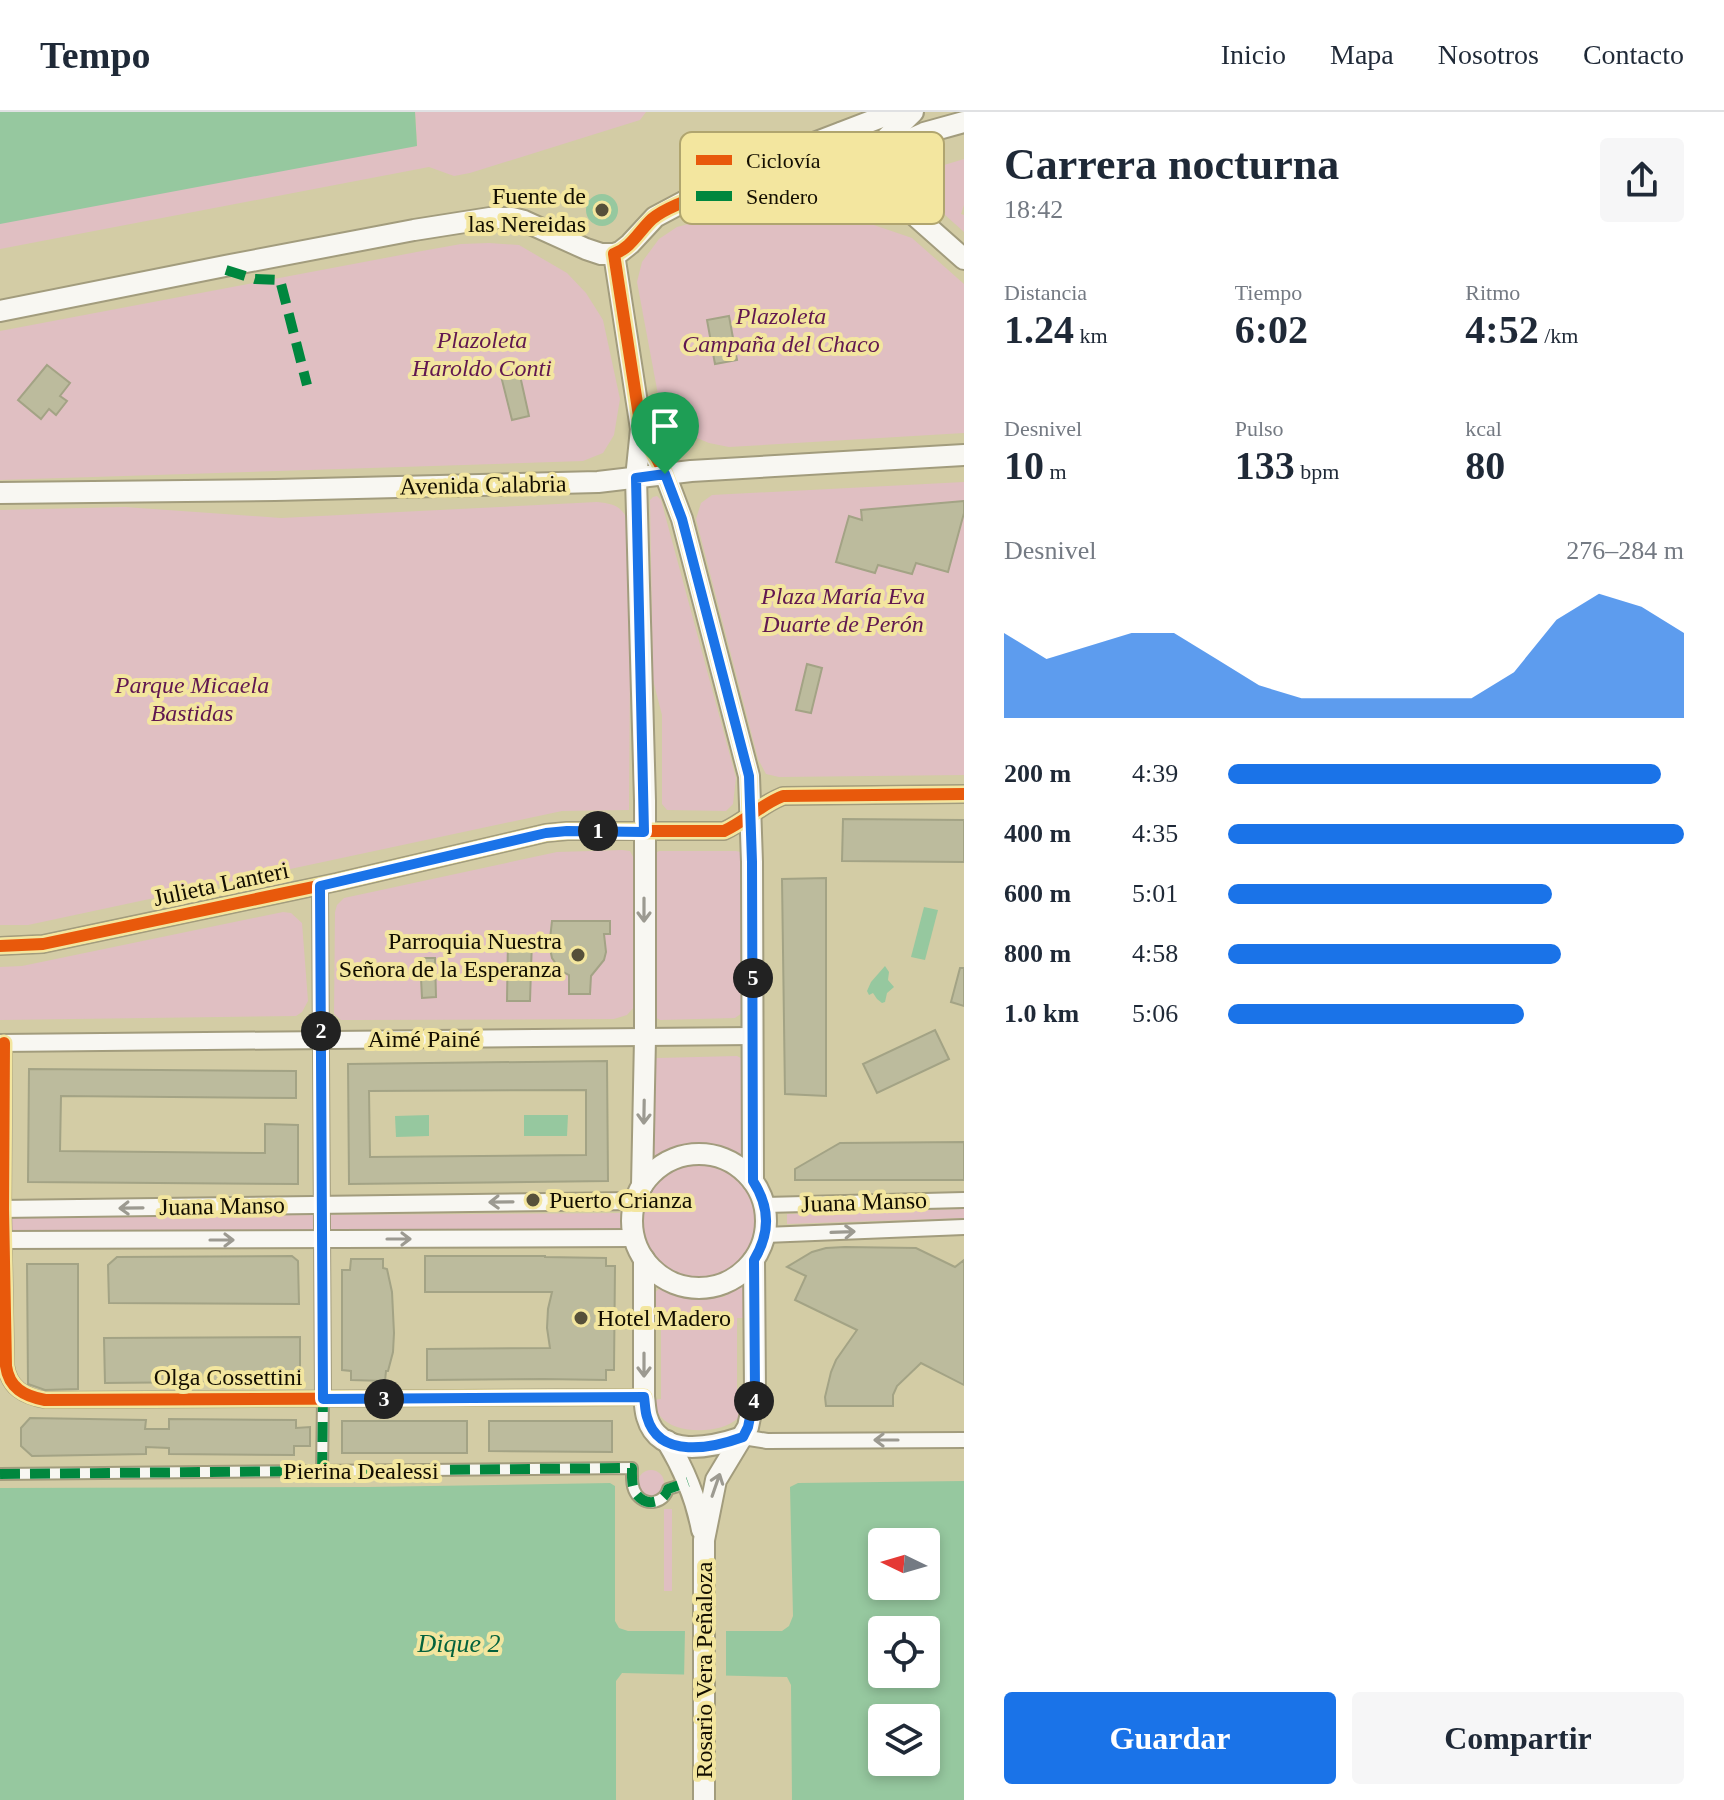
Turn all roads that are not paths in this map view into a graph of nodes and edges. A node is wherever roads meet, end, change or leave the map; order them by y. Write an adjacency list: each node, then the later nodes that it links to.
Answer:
1 (895, 112): 4 (main road)
2 (913, 112): 5 (main road)
3 (964, 122): 6 (main road)
4 (844, 132)
5 (893, 132)
6 (928, 132)
7 (680, 204): 9 (main road)
8 (924, 224): 10 (main road)
9 (614, 254): 11 (main road); 12 (main road)
10 (964, 259)
11 (0, 311)
12 (641, 429): 14 (main road); 15 (main road)
13 (964, 455): 14 (main road, Avenida Calabria)
14 (665, 474): 15 (main road, Avenida Calabria); 18 (main road)
15 (636, 478): 16 (main road, Avenida Calabria); 19 (main road)
16 (0, 493)
17 (964, 794): 18 (street, Julieta Lanteri)
18 (750, 817): 19 (street, Julieta Lanteri); 22 (main road)
19 (644, 832): 20 (street, Julieta Lanteri); 23 (main road, one-way to 23)
20 (320, 886): 21 (street, Julieta Lanteri); 24 (street)
21 (0, 946)
22 (753, 1036): 23 (street, Aimé Painé); 26 (main road)
23 (645, 1038): 24 (street, Aimé Painé); 27 (main road, one-way to 27)
24 (321, 1040): 25 (street, Aimé Painé); 29 (street)
25 (2, 1043): 31 (street)
26 (753, 1181): 27 (main road, Juana Manso); 30 (main road, Juana Manso)
27 (639, 1193): 29 (street, Juana Manso, one-way to 29); 34 (main road, Juana Manso)
28 (964, 1200): 30 (street, Juana Manso)
29 (321, 1205): 31 (street, Juana Manso, one-way to 31); 36 (street)
30 (765, 1205): 33 (main road, Juana Manso)
31 (2, 1209): 35 (street)
32 (964, 1227): 33 (street, Juana Manso, one-way to 32)
33 (765, 1235): 38 (main road, Juana Manso)
34 (634, 1238): 36 (street, Juana Manso, one-way to 34); 37 (main road, Juana Manso)
35 (2, 1240): 36 (street, Juana Manso, one-way to 36); 40 (street, Olga Cossettini)
36 (321, 1240): 40 (street)
37 (644, 1259): 38 (main road, Juana Manso); 39 (main road, Rosario Vera Peñaloza, one-way to 39)
38 (754, 1260): 41 (main road, Rosario Vera Peñaloza)
39 (644, 1397): 40 (street, Olga Cossettini); 43 (main road, Rosario Vera Peñaloza)
40 (323, 1399): 44 (street)
41 (743, 1437): 42 (street, one-way to 41); 43 (main road); 47 (main road, Rosario Vera Peñaloza, one-way to 41)
42 (964, 1440)
43 (667, 1441): 46 (main road, Rosario Vera Peñaloza)
44 (322, 1472): 45 (street, Pierina Dealessi); 46 (street, Pierina Dealessi)
45 (0, 1474)
46 (688, 1482): 47 (main road, Rosario Vera Peñaloza)
47 (704, 1540): 48 (main road, Rosario Vera Peñaloza)
48 (704, 1800)

